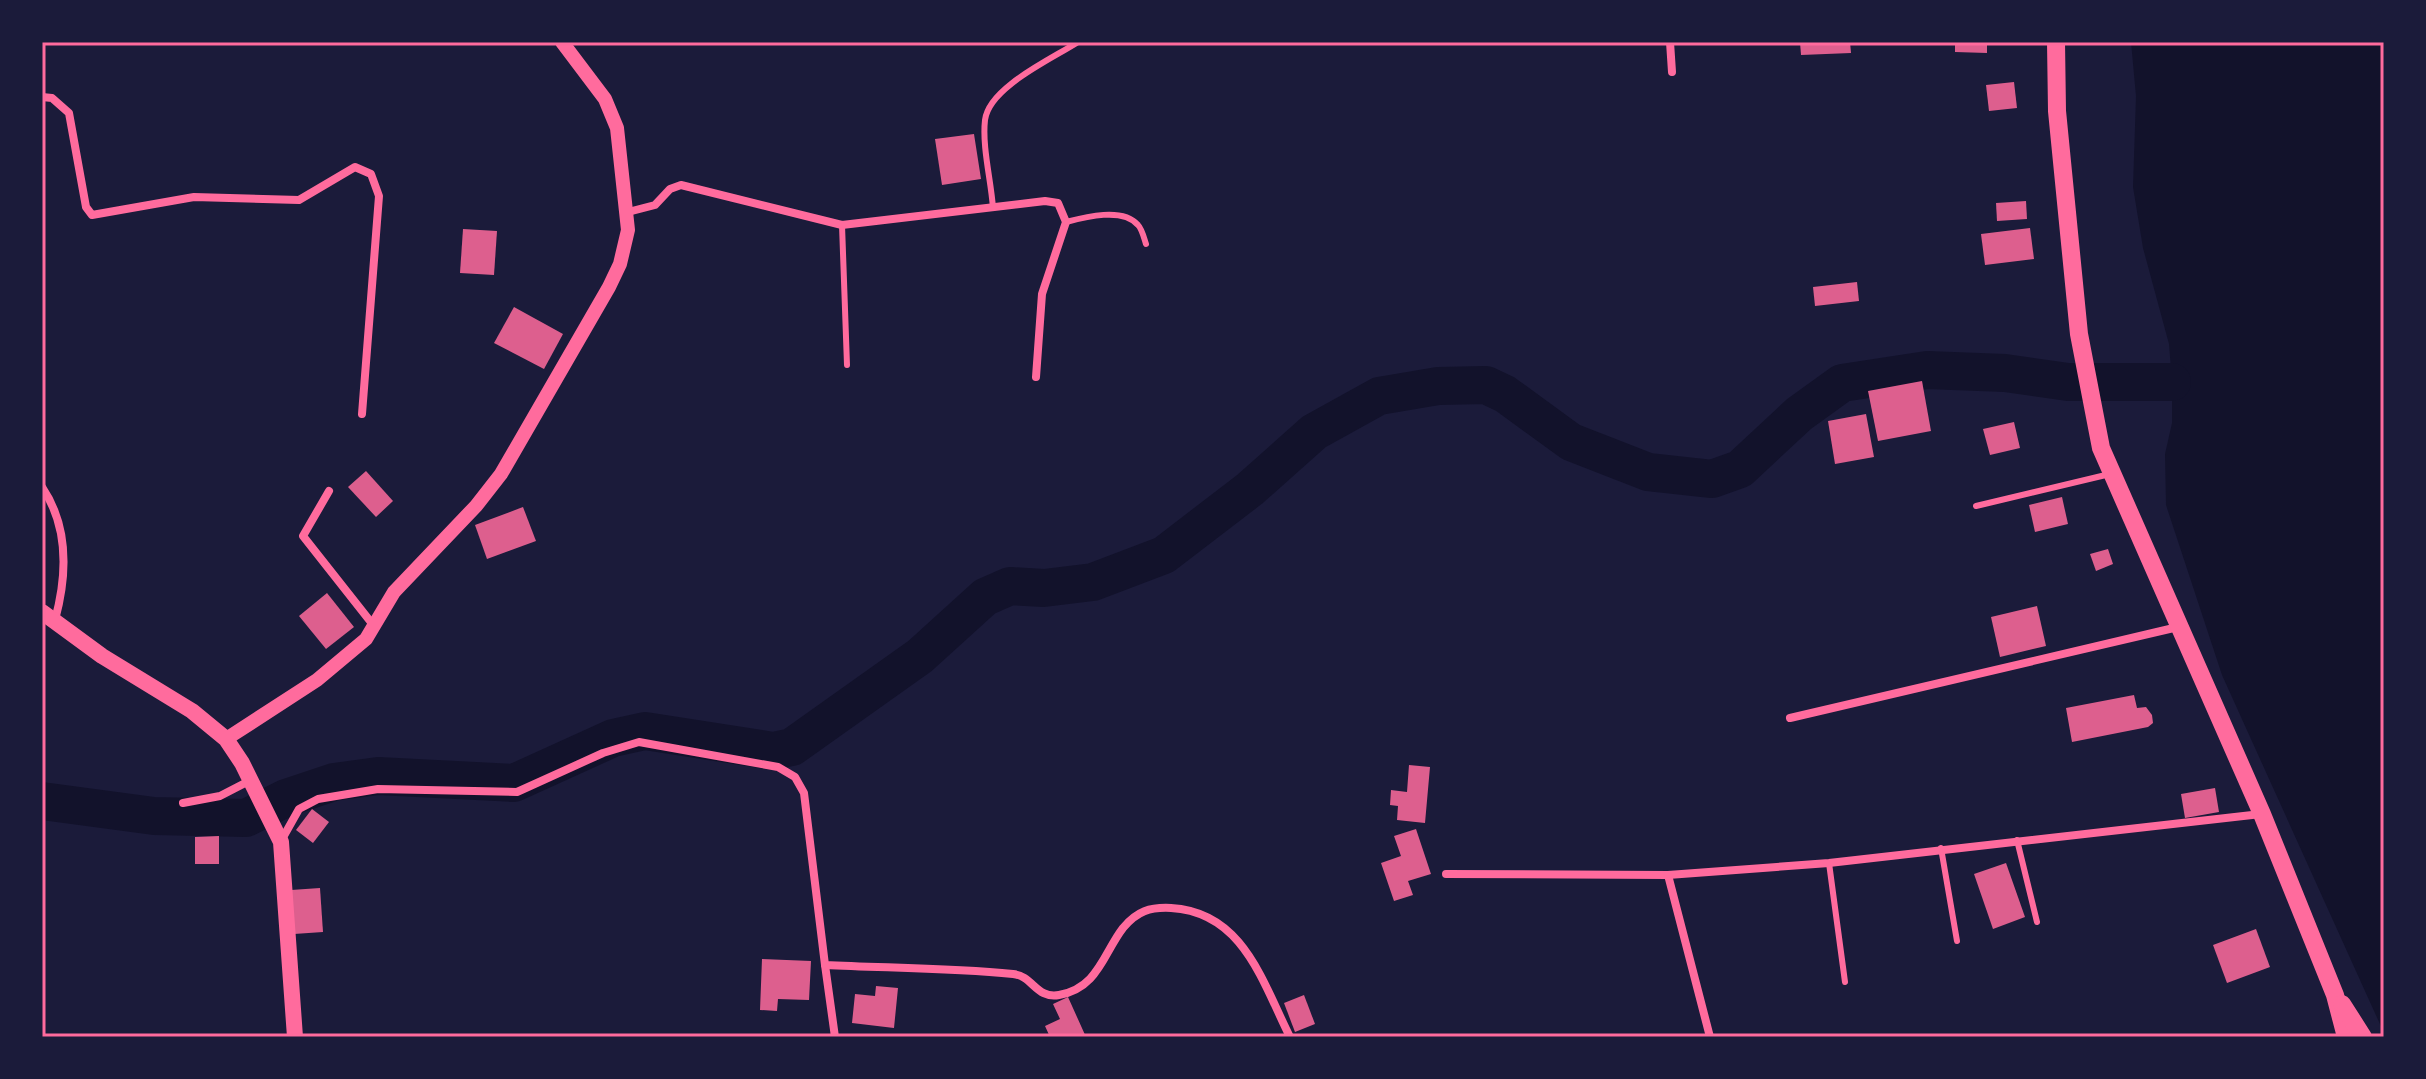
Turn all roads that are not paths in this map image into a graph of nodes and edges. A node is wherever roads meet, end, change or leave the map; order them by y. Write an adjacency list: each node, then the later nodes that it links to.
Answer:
1 (562, 42): 8 (street)
2 (1078, 42): 7 (lane)
3 (1670, 42): 5 (street)
4 (2056, 42): 15 (main road)
5 (1672, 72)
6 (42, 97): 14 (street)
7 (993, 208): 9 (street); 10 (street)
8 (628, 212): 10 (street); 20 (street)
9 (1066, 222): 11 (lane); 13 (street)
10 (842, 225): 12 (lane)
11 (1146, 244)
12 (847, 365)
13 (1036, 377)
14 (362, 414)
15 (2110, 474): 18 (lane); 21 (main road)
16 (42, 487): 19 (street)
17 (329, 491): 20 (street)
18 (1976, 506)
19 (47, 618): 23 (main road)
20 (374, 627): 23 (street)
21 (2178, 627): 22 (street); 26 (main road)
22 (1790, 718)
23 (226, 739): 24 (main road)
24 (251, 780): 25 (street); 28 (main road)
25 (183, 803)
26 (2262, 814): 27 (street); 37 (main road)
27 (2017, 840): 29 (street); 33 (lane)
28 (281, 842): 35 (street); 38 (main road)
29 (1941, 848): 30 (street); 34 (lane)
30 (1829, 863): 32 (street); 36 (lane)
31 (1446, 874): 32 (street)
32 (1668, 875): 41 (street)
33 (2037, 922)
34 (1957, 941)
35 (825, 965): 39 (street); 40 (street)
36 (1845, 982)
37 (2335, 995): 42 (main road); 43 (main road)
38 (295, 1037)
39 (835, 1037)
40 (1290, 1037)
41 (1710, 1037)
42 (2346, 1037)
43 (2363, 1037)

